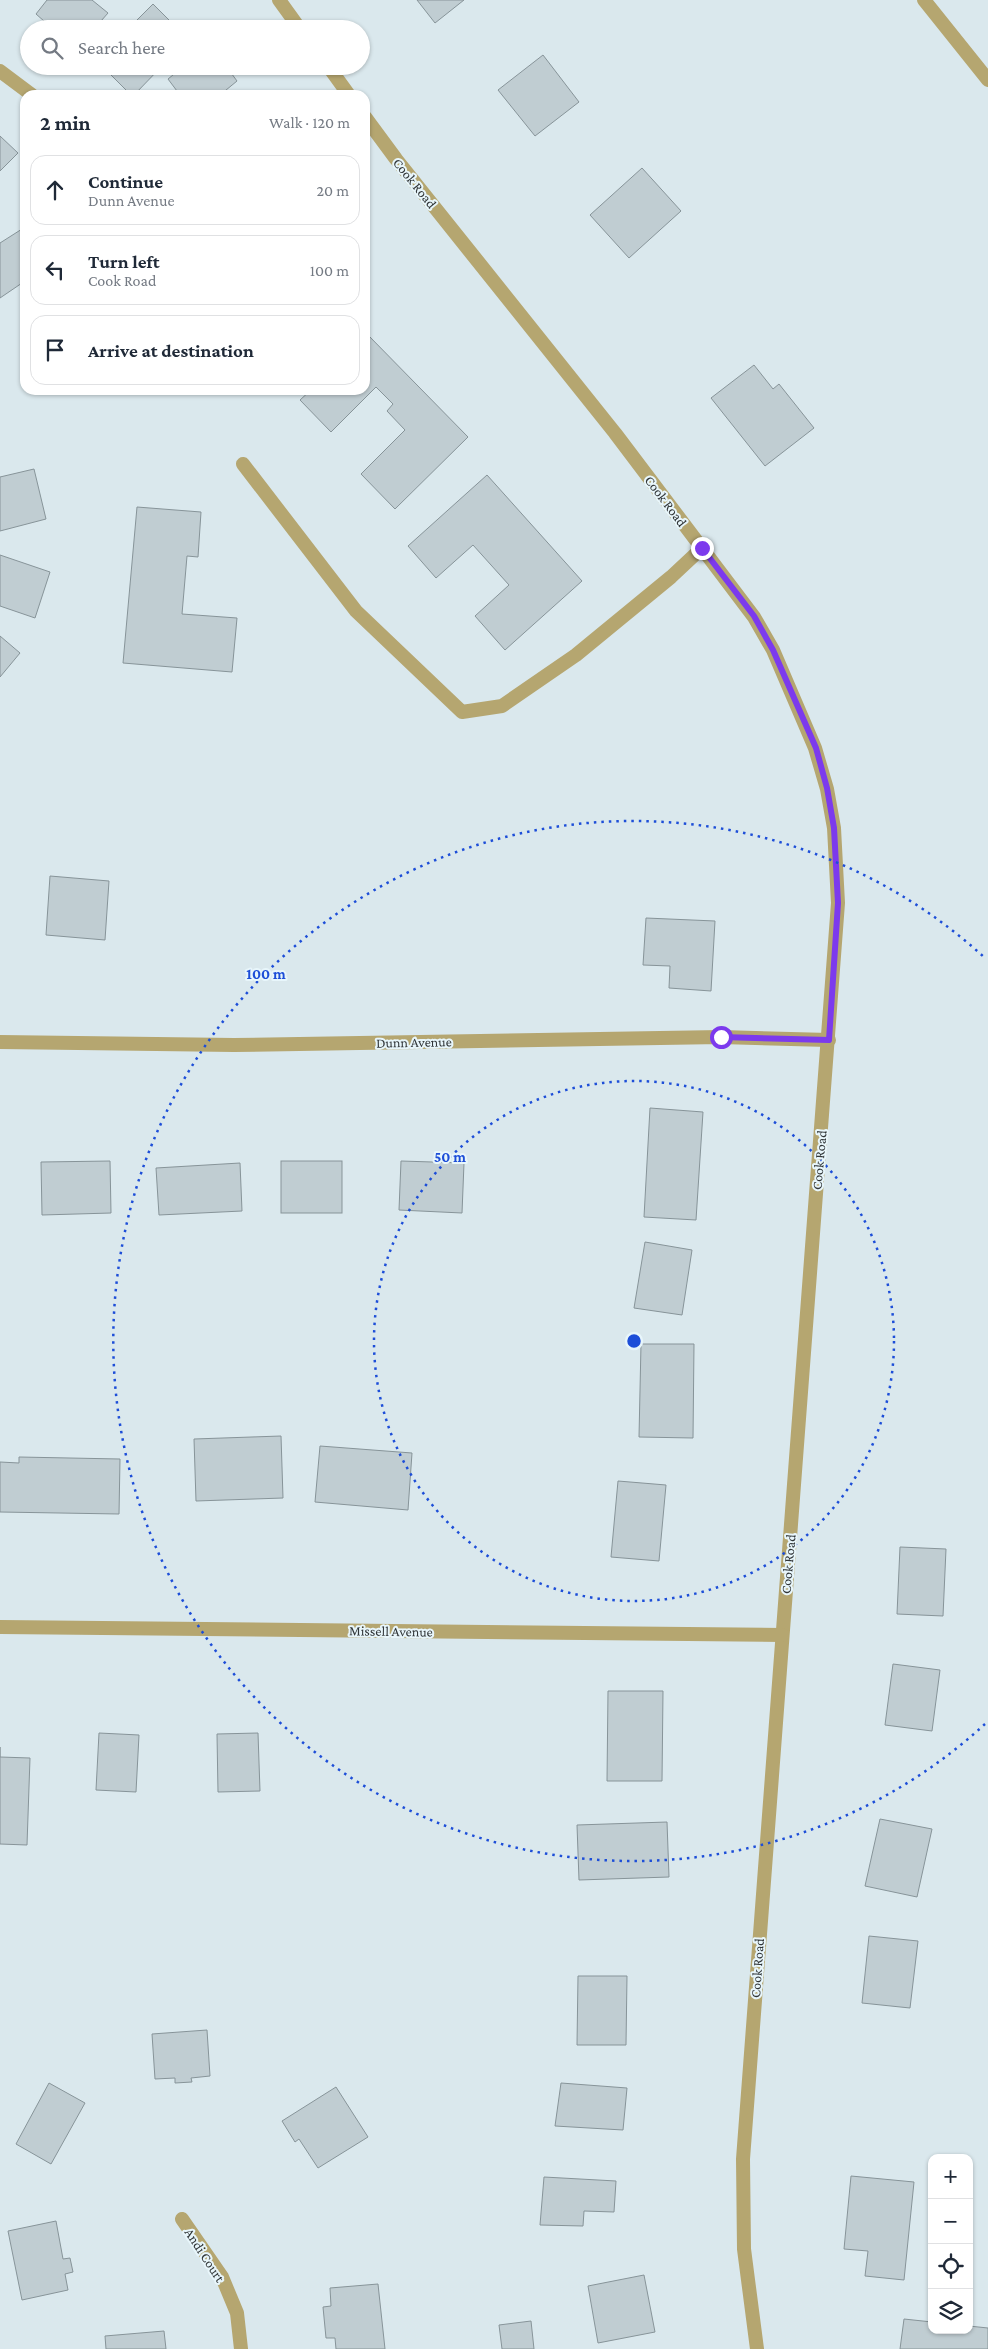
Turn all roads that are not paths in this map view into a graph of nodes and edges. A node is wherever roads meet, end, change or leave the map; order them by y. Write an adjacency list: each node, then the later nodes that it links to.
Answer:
1 (279, 0): 3 (street)
2 (924, 0): 6 (street)
3 (293, 20)
4 (0, 71): 7 (street)
5 (335, 75): 8 (street)
6 (988, 80)
7 (25, 90)
8 (345, 90)
9 (370, 125): 11 (street, Cook Road)
10 (243, 464): 11 (street)
11 (702, 548): 12 (street, Cook Road)
12 (829, 1040): 13 (street, Dunn Avenue); 15 (street, Cook Road)
13 (0, 1042)
14 (0, 1627): 15 (street, Missell Avenue)
15 (782, 1635): 18 (street, Cook Road)
16 (182, 2219): 17 (street, Andi Court)
17 (241, 2349)
18 (757, 2349)

